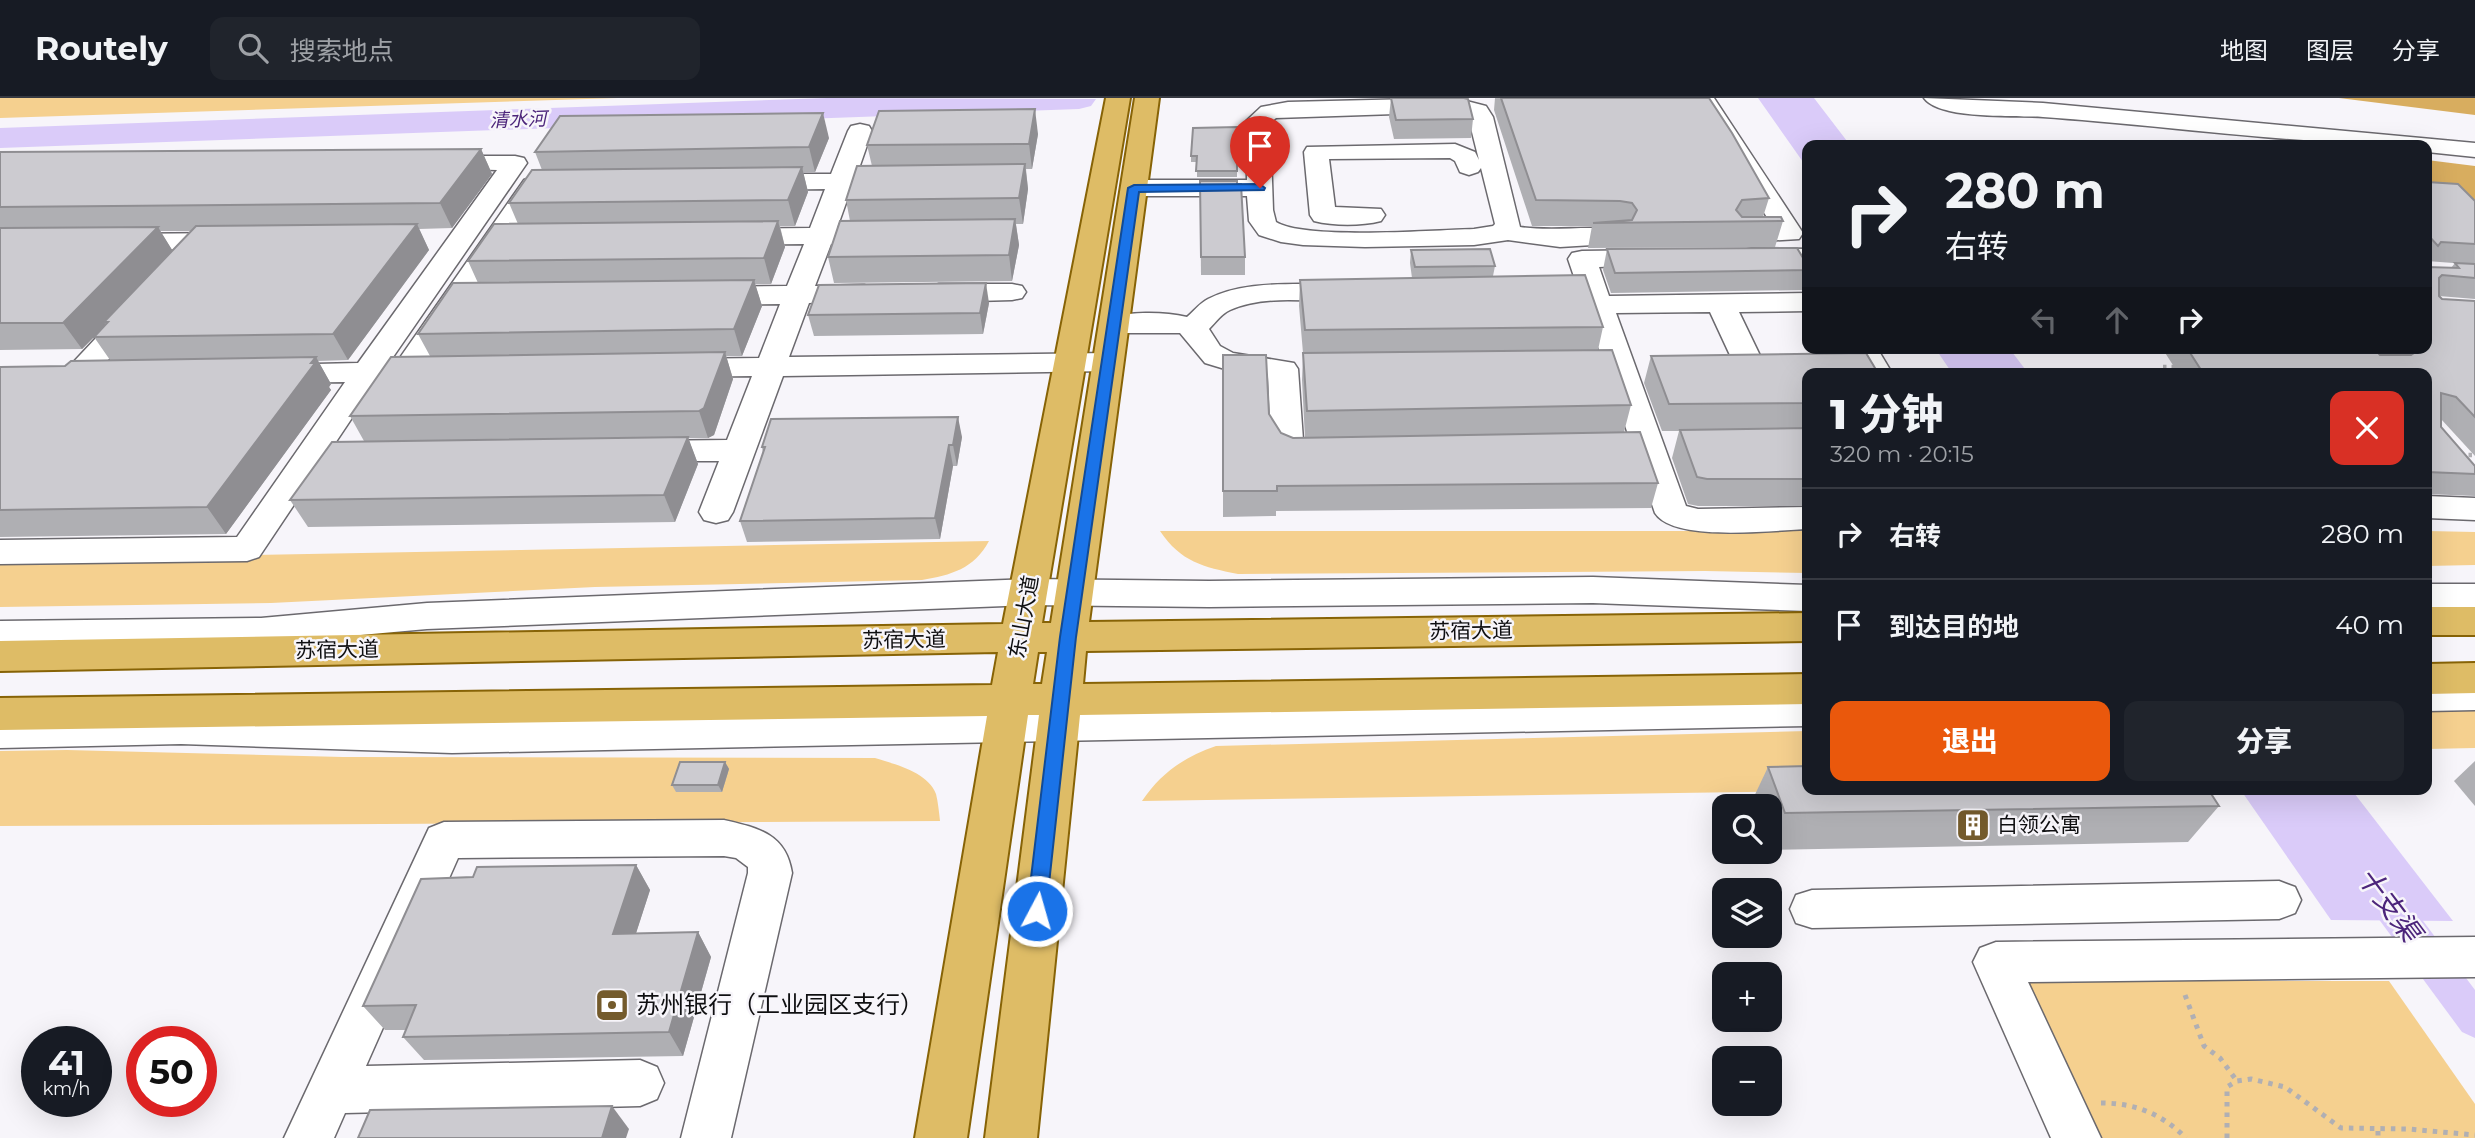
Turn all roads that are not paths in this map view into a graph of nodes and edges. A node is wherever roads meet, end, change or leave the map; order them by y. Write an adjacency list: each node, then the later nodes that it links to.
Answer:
1 (1118, 98): 41 (main road, 东山大道)
2 (1147, 98): 19 (main road)
3 (1702, 98): 30 (lane)
4 (1936, 98): 8 (lane)
5 (1504, 100): 6 (lane)
6 (1469, 107): 14 (lane); 20 (lane)
7 (860, 131): 15 (lane)
8 (2279, 138): 9 (lane)
9 (2321, 140)
10 (2432, 146): 11 (lane)
11 (2475, 150)
12 (418, 164): 46 (lane)
13 (1403, 167): 14 (lane)
14 (1481, 167): 21 (lane); 21 (lane)
15 (841, 181): 16 (lane); 17 (lane); 23 (lane)
16 (921, 181)
17 (734, 183)
18 (573, 184): 26 (lane)
19 (1134, 188): 20 (lane); 38 (main road)
20 (1260, 188): 21 (lane)
21 (1506, 222): 33 (lane)
22 (914, 235): 23 (lane)
23 (821, 236): 24 (lane); 34 (lane)
24 (713, 237)
25 (524, 238): 26 (lane)
26 (497, 239): 45 (lane)
27 (203, 241): 28 (lane); 29 (lane); 48 (lane)
28 (257, 241)
29 (95, 242)
30 (1802, 256)
31 (1012, 292): 34 (lane)
32 (1374, 293): 39 (lane)
33 (1585, 294): 37 (lane); 55 (lane)
34 (799, 295): 35 (lane); 42 (lane)
35 (675, 296)
36 (1802, 302): 37 (lane)
37 (1720, 303): 44 (lane)
38 (1114, 324): 39 (lane); 40 (main road)
39 (1192, 327): 50 (lane)
40 (1108, 362): 41 (lane); 58 (main road)
41 (1070, 363): 42 (lane); 57 (main road, 东山大道)
42 (772, 367): 43 (lane); 49 (lane)
43 (649, 368)
44 (1752, 368)
45 (446, 371)
46 (367, 372): 47 (lane); 56 (lane)
47 (243, 374)
48 (118, 375)
49 (740, 450): 51 (lane); 54 (lane)
50 (1348, 450)
51 (618, 452)
52 (2432, 507): 53 (lane)
53 (2475, 509)
54 (716, 512)
55 (1802, 518)
56 (0, 552)
57 (1028, 592): 58 (lane); 65 (lane); 67 (main road, 东山大道)
58 (1074, 592): 61 (lane); 66 (main road)
59 (2432, 597): 60 (lane)
60 (2475, 597)
61 (1802, 598)
62 (2432, 621): 63 (main road)
63 (2475, 621)
64 (1802, 627): 66 (main road, 苏宿大道)
65 (0, 635)
66 (1068, 637): 67 (main road, 苏宿大道); 75 (main road)
67 (1020, 638): 68 (main road, 苏宿大道); 77 (main road, 东山大道)
68 (0, 656)
69 (2475, 678): 70 (main road)
70 (2432, 679)
71 (1802, 689): 75 (main road)
72 (2475, 695): 73 (lane)
73 (2432, 696)
74 (1802, 711): 75 (lane)
75 (1059, 713): 77 (main road); 90 (main road)
76 (0, 714): 77 (main road)
77 (1008, 714): 78 (lane); 89 (main road, 东山大道)
78 (0, 733)
79 (2279, 900): 80 (lane)
80 (1989, 906): 81 (lane); 83 (lane)
81 (1812, 909)
82 (2475, 957): 83 (lane)
83 (2014, 961): 86 (lane)
84 (640, 1083): 85 (lane)
85 (330, 1090): 87 (lane); 88 (lane)
86 (2069, 1121)
87 (309, 1138)
88 (706, 1138)
89 (941, 1138)
90 (1011, 1138)

